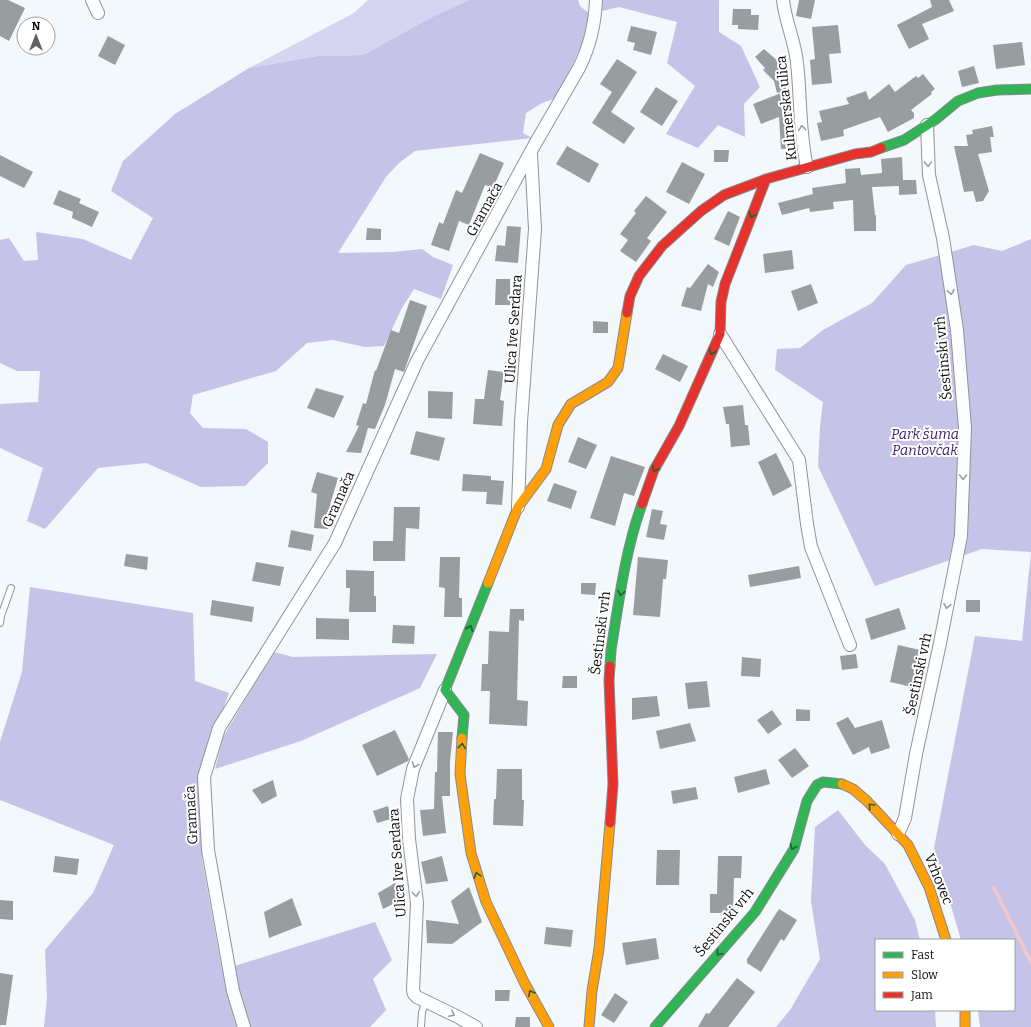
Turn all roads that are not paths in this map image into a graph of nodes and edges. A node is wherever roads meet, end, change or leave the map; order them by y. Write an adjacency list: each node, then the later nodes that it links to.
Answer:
1 (92, 0): 4 (street)
2 (596, 0): 7 (street, Gramača)
3 (783, 0): 8 (street, Kulmerska ulica, one-way to 3)
4 (98, 13)
5 (1031, 89): 6 (street)
6 (927, 125): 8 (street); 16 (street, Šestinski vrh, one-way to 16)
7 (530, 153): 11 (street, Ulica Ive Serdara); 20 (street, Gramača)
8 (807, 167): 9 (street, Ulica Ive Serdara)
9 (766, 179): 10 (street, Šestinski vrh, one-way to 10); 11 (street, Ulica Ive Serdara)
10 (720, 334): 14 (street); 24 (street, Šestinski vrh, one-way to 24)
11 (518, 507): 15 (street, Ulica Ive Serdara, one-way to 11)
12 (11, 588): 13 (lane)
13 (0, 623)
14 (850, 645)
15 (445, 690): 18 (street, Ulica Ive Serdara, one-way to 18); 23 (street, one-way to 15)
16 (898, 834): 17 (street, Vrhovec); 25 (street, Šestinski vrh, one-way to 25)
17 (946, 939)
18 (426, 1001): 21 (lane); 22 (street, Ulica Ive Serdara, one-way to 22)
19 (965, 1011): 26 (street)
20 (244, 1027)
21 (421, 1027)
22 (476, 1027)
23 (549, 1027)
24 (589, 1027)
25 (655, 1027)
26 (964, 1027)

